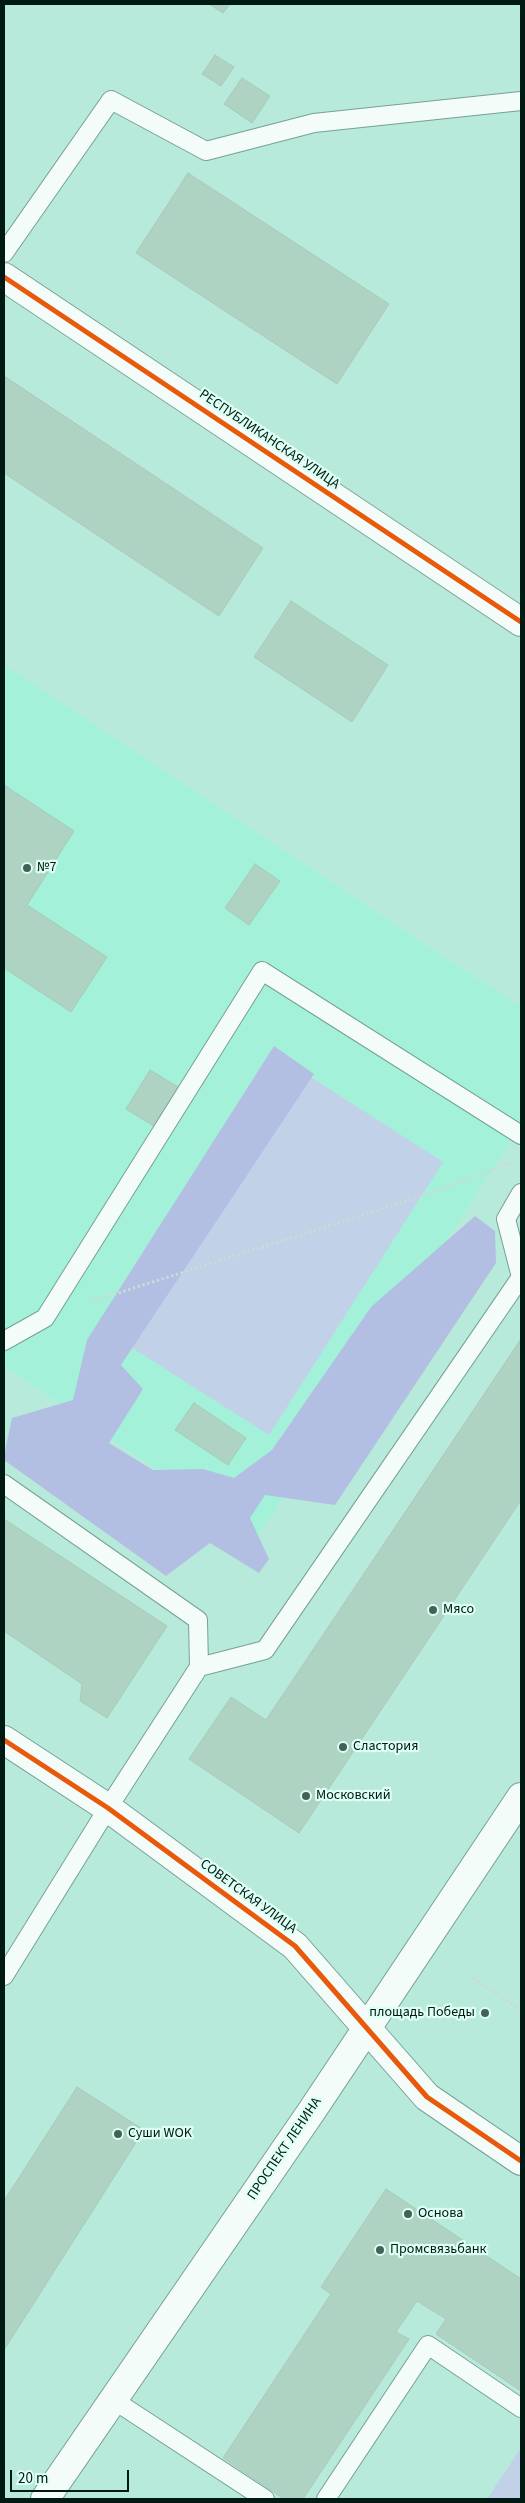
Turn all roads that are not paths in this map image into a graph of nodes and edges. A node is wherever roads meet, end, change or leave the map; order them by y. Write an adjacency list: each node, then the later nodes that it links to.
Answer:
1 (521, 101): 2 (lane)
2 (4, 252)
3 (4, 277): 4 (street, РЕСПУБЛИКАНСКАЯ УЛИЦА)
4 (521, 622)
5 (521, 1135): 7 (lane)
6 (521, 1193): 9 (lane)
7 (4, 1341)
8 (4, 1484): 9 (lane)
9 (199, 1667): 12 (lane)
10 (4, 1740): 12 (street, СОВЕТСКАЯ УЛИЦА)
11 (521, 1797): 14 (street, ПРОСПЕКТ ЛЕНИНА)
12 (108, 1808): 13 (lane); 14 (street, СОВЕТСКАЯ УЛИЦА)
13 (4, 1976)
14 (365, 2028): 15 (street, СОВЕТСКАЯ УЛИЦА); 16 (street, ПРОСПЕКТ ЛЕНИНА)
15 (521, 2161)
16 (112, 2398): 18 (street, ПРОСПЕКТ ЛЕНИНА); 19 (lane)
17 (521, 2408): 20 (lane)
18 (45, 2499)
19 (265, 2499)
20 (326, 2499)

